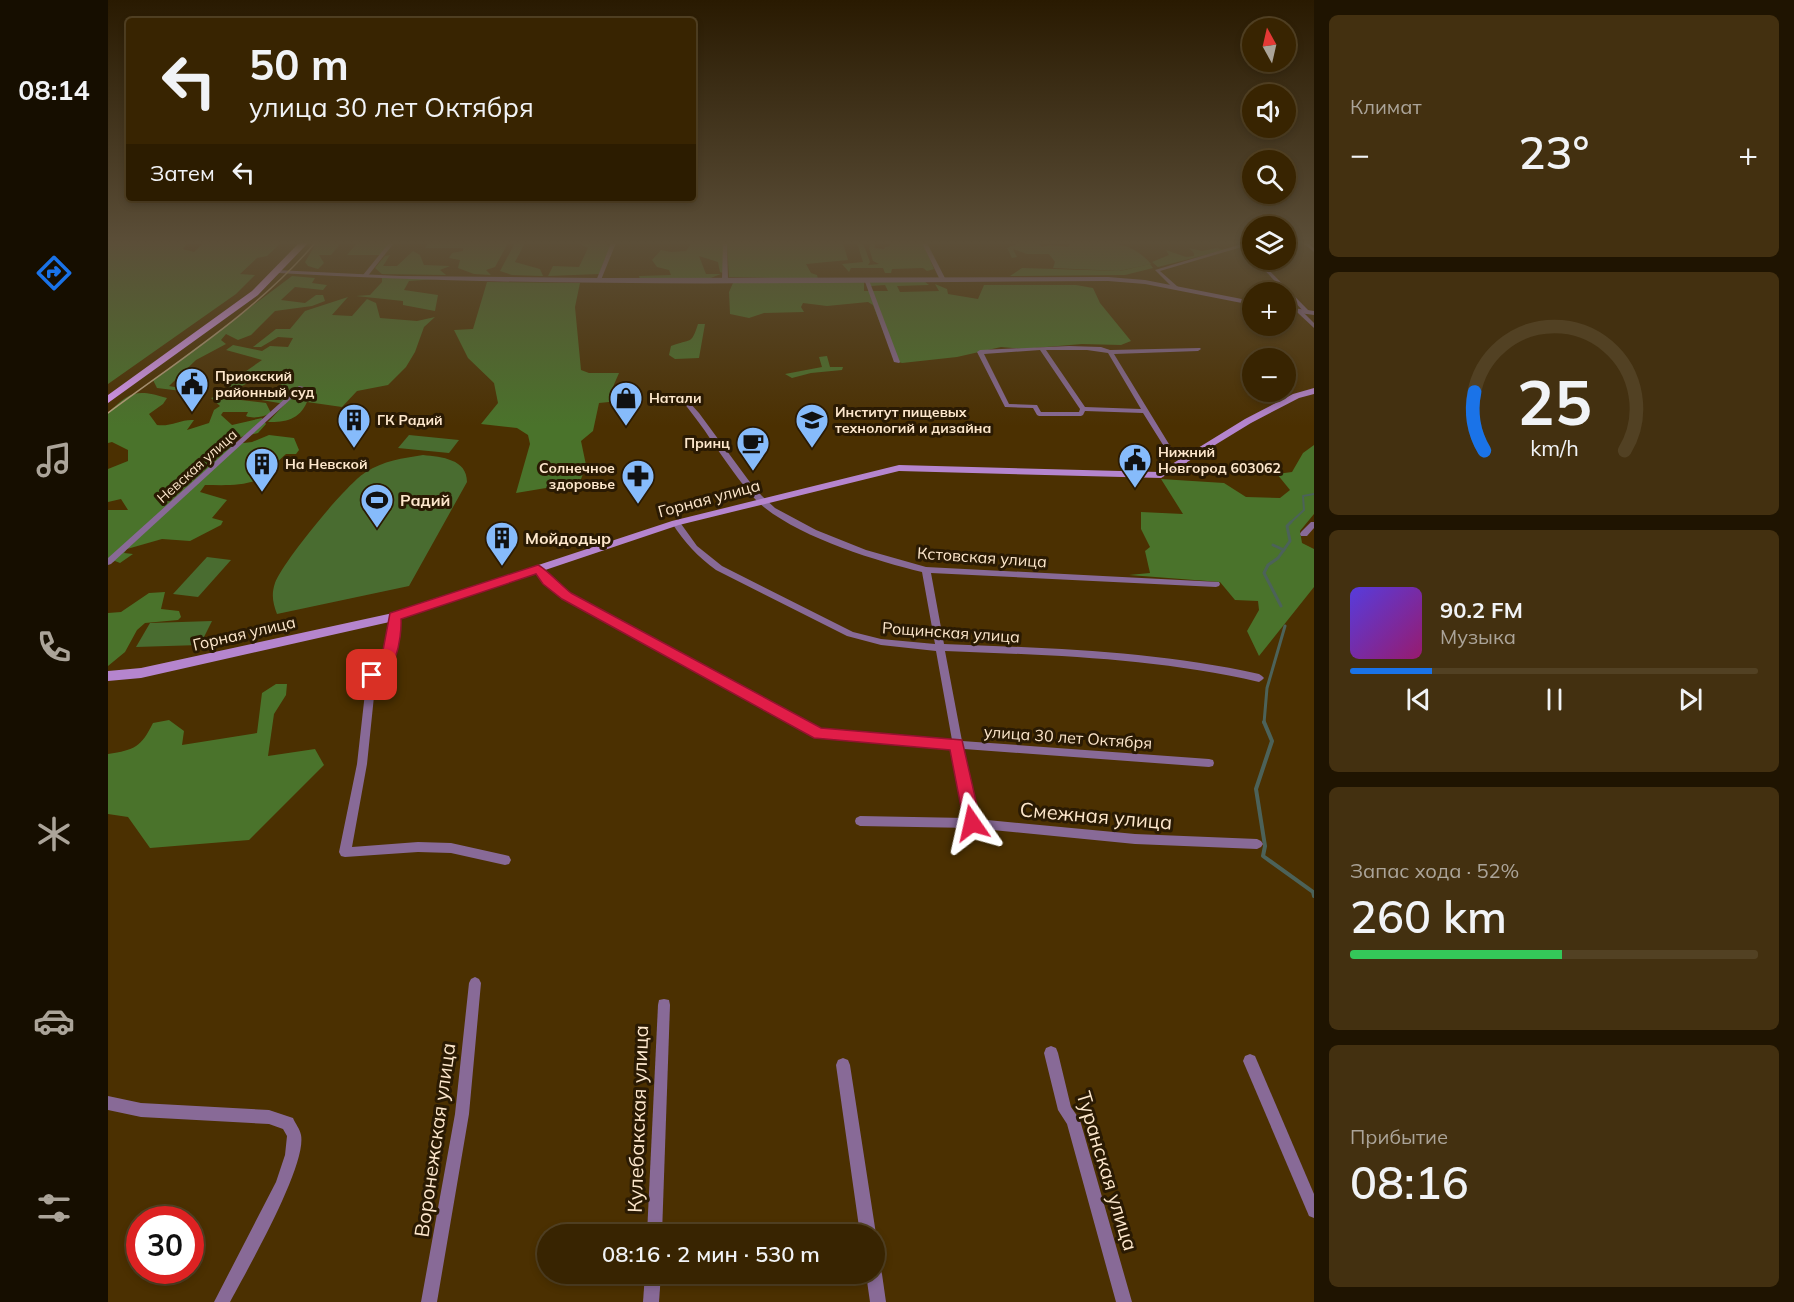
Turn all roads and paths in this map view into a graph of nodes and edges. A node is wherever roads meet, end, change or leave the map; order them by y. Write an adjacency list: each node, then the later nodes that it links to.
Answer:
1 (233, 304): 12 (main road)
2 (242, 304): 13 (main road)
3 (875, 304): 9 (street)
4 (1307, 312): 5 (street)
5 (1314, 326)
6 (1198, 349): 8 (street)
7 (1043, 350): 8 (street); 15 (street); 15 (street)
8 (1110, 352): 16 (street)
9 (897, 362)
10 (302, 387): 22 (street, Невская улица)
11 (1314, 391): 17 (main road, Горная улица)
12 (108, 392)
13 (108, 400)
14 (687, 403): 18 (street)
15 (1083, 409): 16 (street)
16 (1146, 411): 17 (street)
17 (1185, 462): 18 (main road, Горная улица)
18 (760, 500): 19 (main road, Горная улица); 24 (street, Кстовская улица)
19 (676, 523): 23 (main road, Горная улица); 27 (street, Рощинская улица)
20 (1314, 524): 21 (street)
21 (1304, 534)
22 (108, 562)
23 (538, 569): 26 (main road, Горная улица); 30 (street, улица 30 лет Октября)
24 (926, 570): 25 (street, Кстовская улица); 27 (street)
25 (1216, 584)
26 (394, 616): 28 (main road, Горная улица); 35 (street)
27 (941, 647): 29 (street, Рощинская улица); 30 (street)
28 (108, 676)
29 (1259, 678)
30 (957, 744): 31 (street, улица 30 лет Октября); 33 (street)
31 (1209, 763)
32 (861, 821): 33 (street, Смежная улица)
33 (972, 823): 34 (street, Смежная улица)
34 (1257, 844)
35 (505, 860)
36 (475, 983): 48 (street, Воронежская улица)
37 (664, 1005): 43 (street, Кулебакская улица)
38 (1051, 1053): 51 (street, Туранская улица)
39 (1250, 1061): 42 (street)
40 (843, 1065): 44 (street)
41 (108, 1103): 47 (street)
42 (1314, 1211)
43 (654, 1224)
44 (867, 1224)
45 (652, 1284): 49 (street)
46 (875, 1284): 50 (street)
47 (222, 1302)
48 (429, 1302)
49 (651, 1302)
50 (878, 1302)
51 (1124, 1302)

